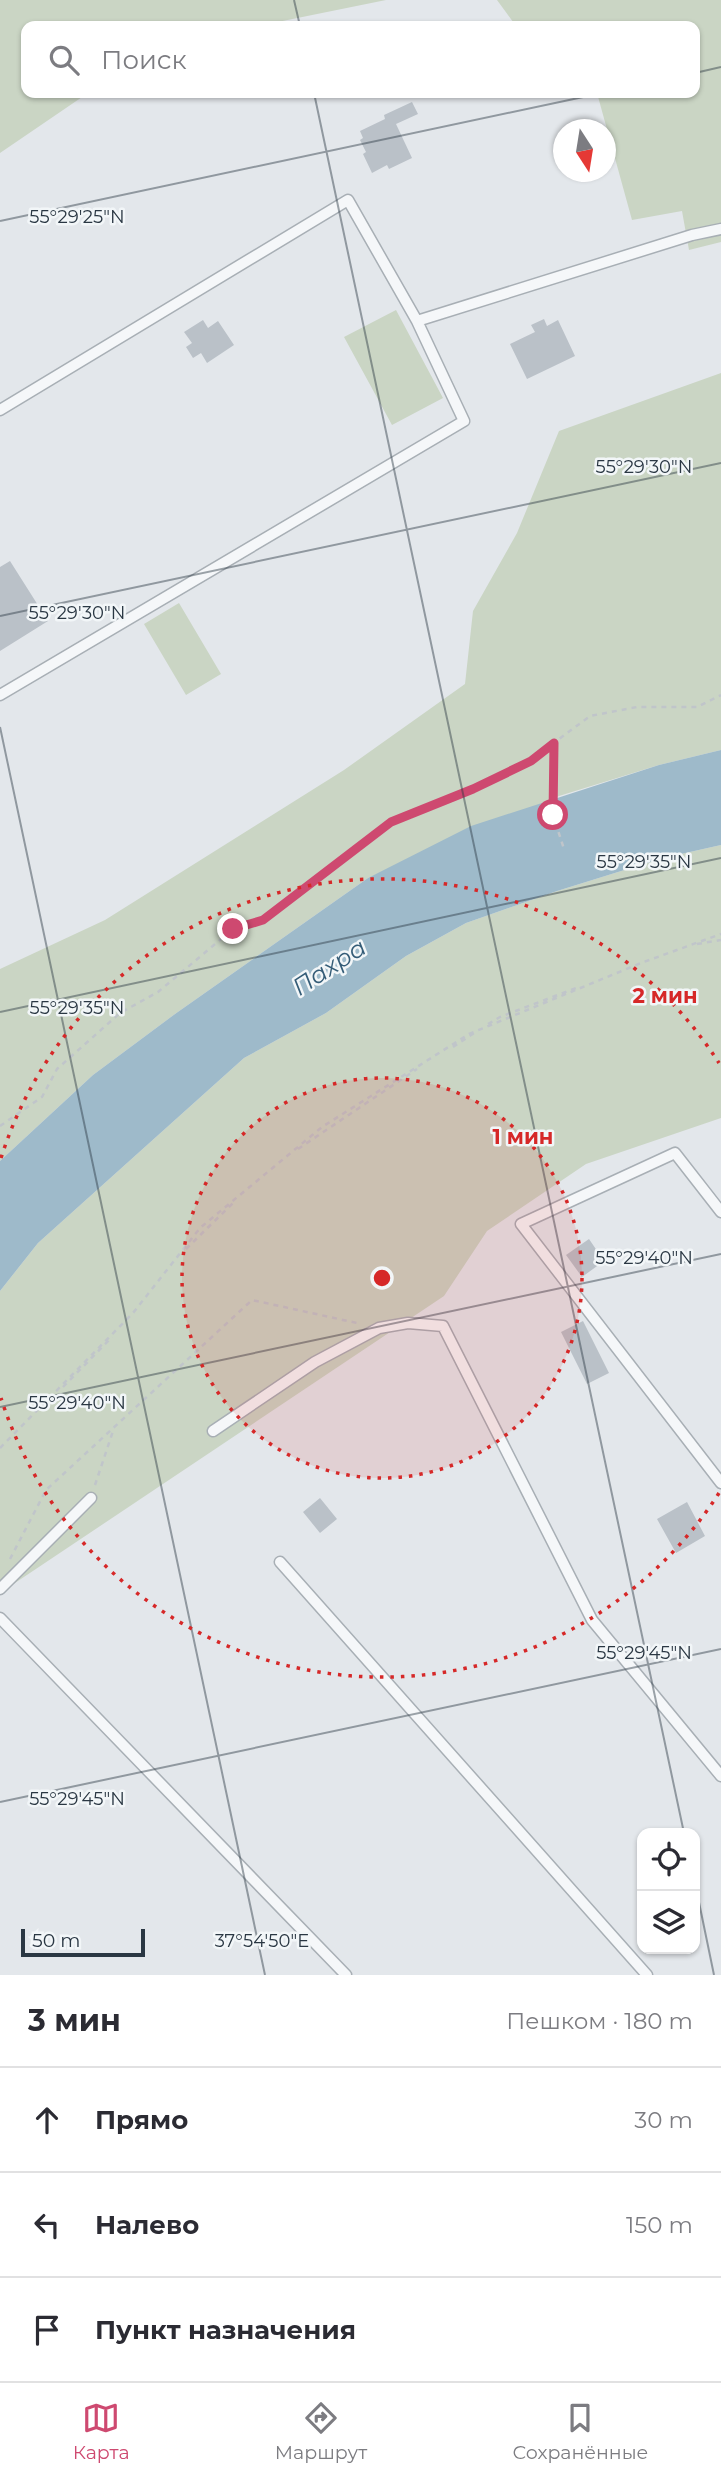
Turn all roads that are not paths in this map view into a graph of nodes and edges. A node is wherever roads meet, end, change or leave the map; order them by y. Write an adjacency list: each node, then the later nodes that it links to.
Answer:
1 (721, 229): 2 (lane)
2 (417, 321): 3 (lane); 4 (lane)
3 (0, 410)
4 (0, 695)
5 (721, 1212): 7 (lane)
6 (213, 1431): 12 (lane)
7 (721, 1483)
8 (91, 1498): 10 (lane)
9 (280, 1562): 14 (lane)
10 (0, 1590)
11 (0, 1619): 13 (lane)
12 (721, 1776)
13 (346, 1975)
14 (647, 1975)

